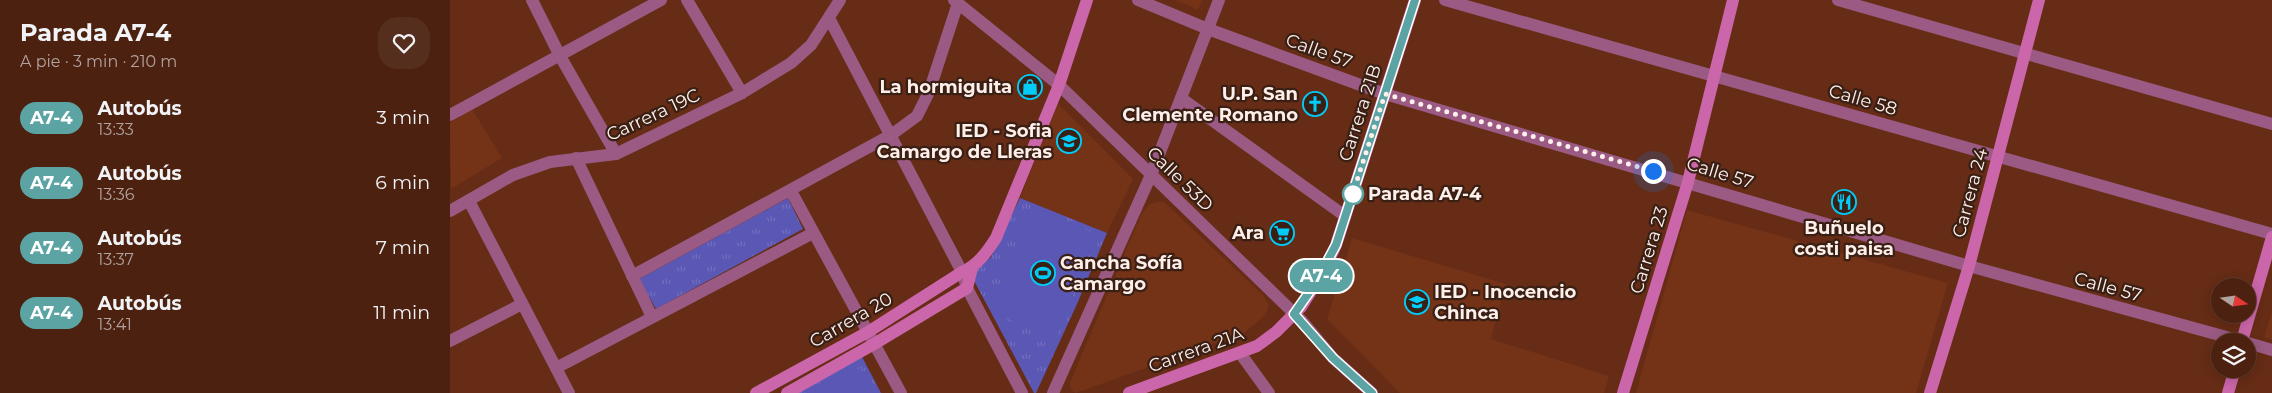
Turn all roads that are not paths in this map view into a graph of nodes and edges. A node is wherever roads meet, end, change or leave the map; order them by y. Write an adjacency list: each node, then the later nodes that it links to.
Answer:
1 (532, 0): 17 (street)
2 (661, 0): 17 (street)
3 (687, 0): 20 (street)
4 (840, 0): 14 (street, Carrera 19C)
5 (1087, 0): 19 (street)
6 (1138, 0): 15 (street, Calle 57)
7 (1219, 0): 15 (street)
8 (1415, 0): 21 (street, Carrera 21B)
9 (1445, 0): 18 (street, Calle 58)
10 (1733, 0): 18 (street, Carrera 23)
11 (1838, 0): 16 (street)
12 (2039, 0): 16 (street, Carrera 24)
13 (956, 1): 19 (street, Calle 53D); 25 (street)
14 (830, 20): 20 (street, Carrera 19C); 25 (street)
15 (1208, 30): 21 (street, Calle 57); 22 (street)
16 (2024, 53): 24 (street); 27 (street, Carrera 24)
17 (560, 56): 23 (street); 26 (street)
18 (1714, 76): 27 (street, Calle 58); 30 (street, Carrera 23)
19 (1059, 85): 29 (street, Calle 53D); 38 (street)
20 (742, 93): 26 (street, Carrera 19C)
21 (1385, 94): 30 (street, Calle 57); 34 (street, Carrera 21B)
22 (1181, 98): 29 (street); 34 (street)
23 (450, 115)
24 (2272, 124)
25 (891, 135): 31 (street); 38 (street)
26 (616, 154): 28 (street, Carrera 19C)
27 (1998, 157): 36 (street, Calle 58); 37 (street, Carrera 24)
28 (576, 158): 32 (street, Carrera 19C); 39 (street)
29 (1151, 175): 42 (street, Calle 53D); 59 (street)
30 (1688, 182): 37 (street, Calle 57); 63 (street, Carrera 23)
31 (791, 191): 35 (street); 39 (street)
32 (469, 201): 33 (street, Carrera 19C); 41 (street)
33 (451, 208)
34 (1345, 216): 42 (street, Carrera 21B)
35 (813, 232): 43 (street); 44 (street)
36 (2272, 235): 46 (street)
37 (1969, 266): 45 (street, Calle 57); 64 (street, Carrera 24)
38 (967, 270): 40 (street); 44 (street, Carrera 20)
39 (632, 276): 43 (street)
40 (967, 288): 48 (street, Carrera 20); 58 (street)
41 (522, 304): 47 (street); 52 (street)
42 (1294, 314): 51 (street, Carrera 21A); 62 (street, Calle 53D)
43 (652, 317): 52 (street)
44 (868, 332): 48 (street); 55 (street, Carrera 20)
45 (2212, 333)
46 (2243, 333)
47 (450, 341)
48 (874, 344): 56 (street, Carrera 20); 57 (street)
49 (2256, 345): 50 (street)
50 (2272, 350)
51 (1240, 354): 60 (street, Carrera 21A); 61 (street)
52 (556, 368): 54 (street)
53 (2232, 378): 65 (street)
54 (569, 393)
55 (756, 393)
56 (787, 393)
57 (901, 393)
58 (1022, 393)
59 (1053, 393)
60 (1130, 393)
61 (1269, 393)
62 (1372, 393)
63 (1623, 393)
64 (1930, 393)
65 (2228, 393)

